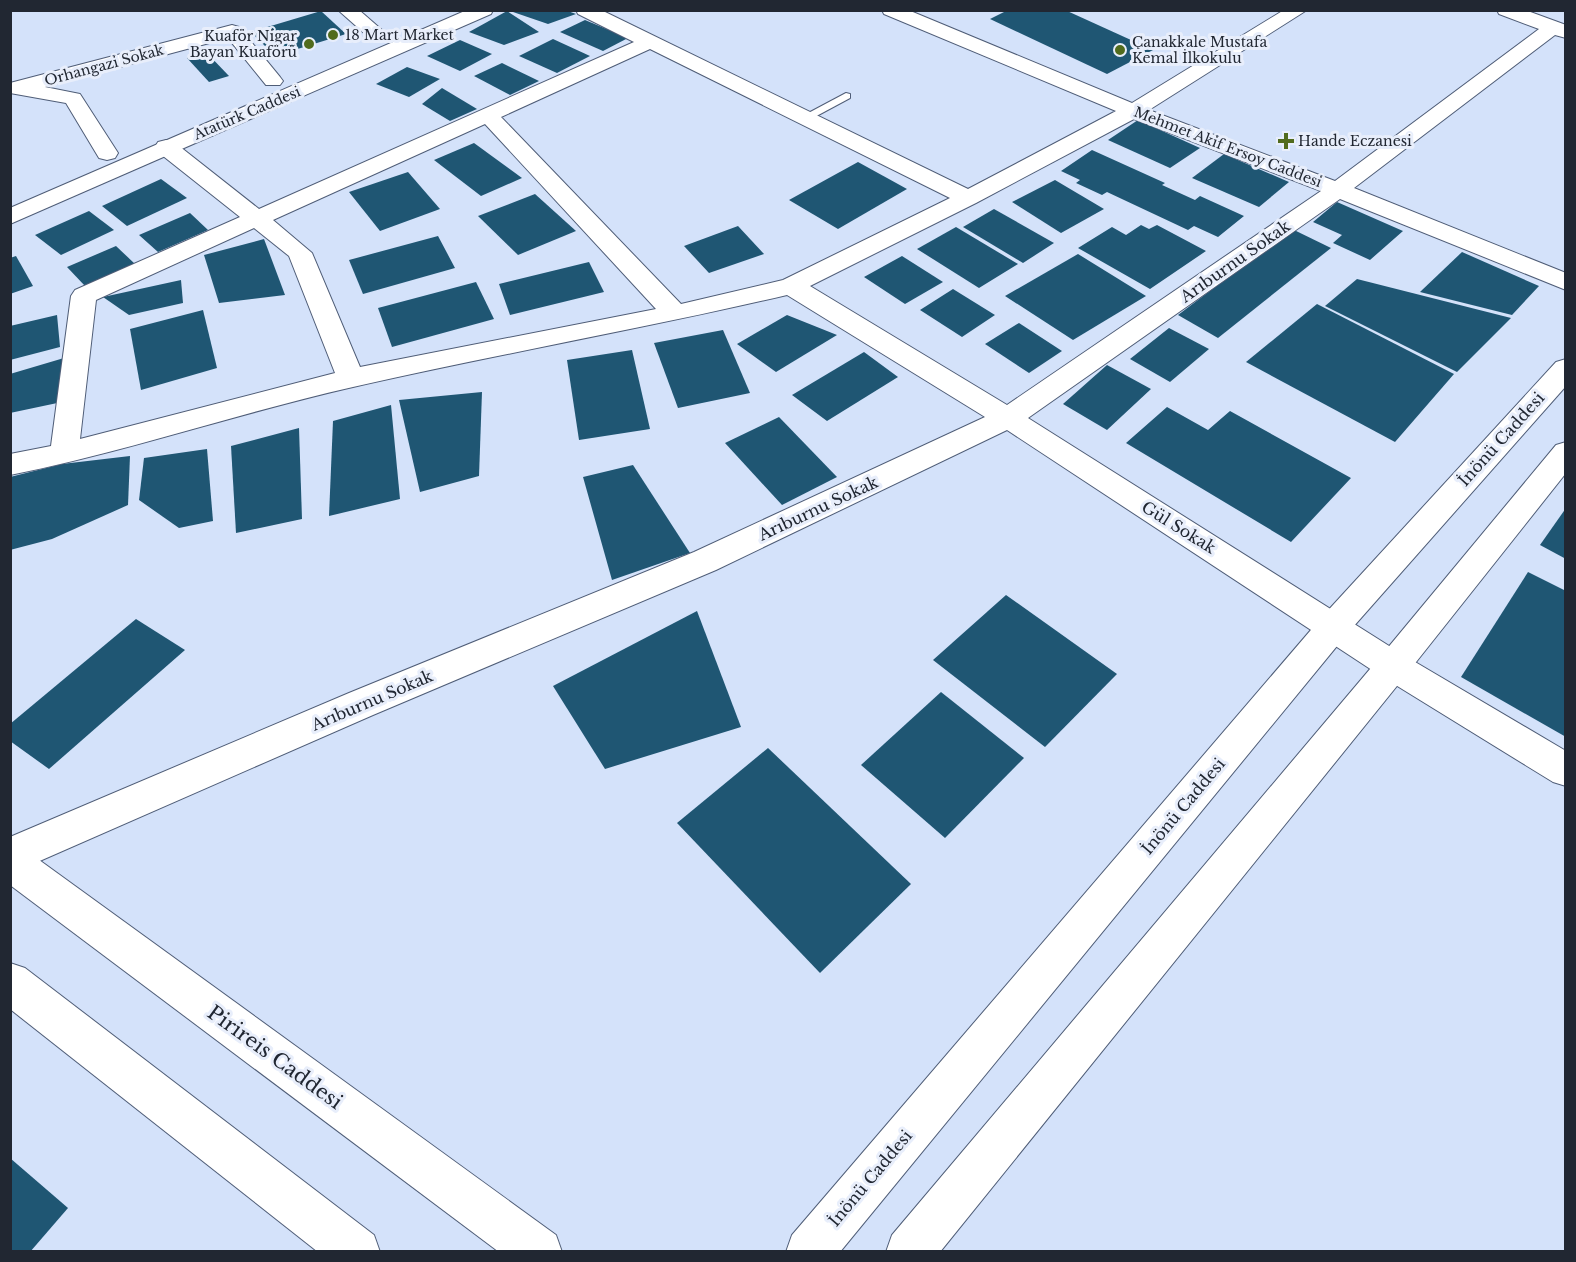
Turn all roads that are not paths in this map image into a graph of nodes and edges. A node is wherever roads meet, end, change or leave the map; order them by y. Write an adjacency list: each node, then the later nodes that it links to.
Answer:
1 (347, 10): 9 (main road)
2 (444, 10): 9 (main road, Atatürk Caddesi)
3 (484, 10): 17 (main road, Atatürk Caddesi)
4 (585, 10): 10 (main road)
5 (891, 10): 14 (main road, Mehmet Akif Ersoy Caddesi)
6 (1298, 10): 14 (main road)
7 (1506, 10): 8 (main road)
8 (1559, 30): 20 (main road, Arıburnu Sokak)
9 (380, 37): 11 (main road, Atatürk Caddesi)
10 (650, 42): 15 (main road); 16 (main road)
11 (273, 81): 12 (main road, Orhangazi Sokak); 18 (main road, Atatürk Caddesi)
12 (14, 83): 18 (main road)
13 (846, 96): 16 (lane)
14 (1133, 111): 20 (main road, Mehmet Akif Ersoy Caddesi); 21 (main road)
15 (488, 115): 23 (main road); 26 (main road)
16 (805, 118): 21 (main road)
17 (166, 147): 22 (main road, Atatürk Caddesi); 23 (main road)
18 (107, 153): 19 (main road, Atatürk Caddesi)
19 (21, 190)
20 (1338, 190): 24 (main road, Mehmet Akif Ersoy Caddesi); 29 (main road, Arıburnu Sokak)
21 (968, 198): 25 (main road)
22 (10, 217)
23 (257, 219): 28 (main road); 31 (main road)
24 (1566, 282)
25 (791, 286): 26 (main road); 29 (main road, Gül Sokak)
26 (675, 312): 28 (main road)
27 (1566, 368): 33 (main road, İnönü Caddesi)
28 (351, 378): 31 (main road)
29 (1008, 418): 33 (main road, Gül Sokak); 36 (main road, Arıburnu Sokak)
30 (1566, 452): 34 (main road)
31 (64, 454): 32 (main road)
32 (10, 465)
33 (1334, 626): 34 (main road, Gül Sokak); 41 (main road, İnönü Caddesi)
34 (1393, 666): 35 (main road, Gül Sokak); 42 (main road)
35 (1566, 770)
36 (10, 856)
37 (10, 862): 40 (main road, Pirireis Caddesi)
38 (10, 983): 39 (main road)
39 (357, 1251)
40 (539, 1251)
41 (809, 1251)
42 (909, 1251)

